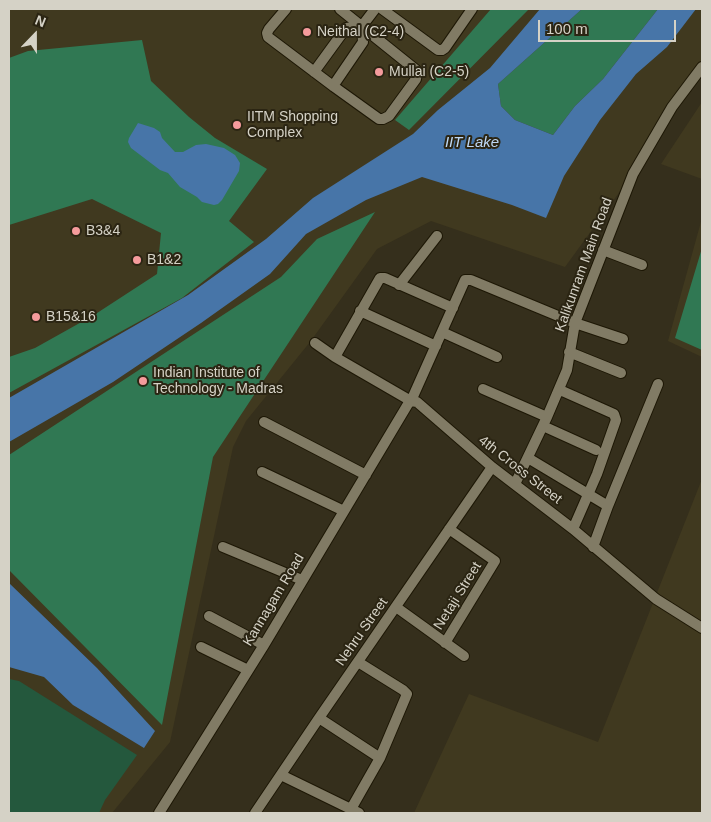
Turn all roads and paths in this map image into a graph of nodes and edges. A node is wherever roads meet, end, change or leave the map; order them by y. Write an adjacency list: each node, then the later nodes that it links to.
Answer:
1 (286, 9): 8 (street)
2 (340, 9): 6 (street)
3 (375, 9): 6 (street)
4 (382, 9): 5 (street)
5 (472, 9)
6 (362, 26): 8 (street); 9 (street); 9 (street)
7 (702, 67): 11 (street, Kalikunram Main Road)
8 (314, 72): 9 (street)
9 (332, 86)
10 (437, 236): 13 (street)
11 (602, 250): 12 (street); 16 (street, Kalikunram Main Road)
12 (642, 265)
13 (399, 285): 14 (street); 15 (street)
14 (454, 308): 16 (street, Kannagam Road); 17 (street, Kannagam Road)
15 (360, 311): 20 (street); 22 (street)
16 (575, 323): 18 (street); 21 (street, Kalikunram Main Road)
17 (442, 332): 20 (street, Kannagam Road); 23 (street)
18 (623, 339)
19 (314, 343): 22 (street, 4th Cross Street)
20 (436, 346): 28 (street, Kannagam Road)
21 (569, 352): 24 (street); 27 (street, Kalikunram Main Road)
22 (335, 357): 28 (street, 4th Cross Street)
23 (497, 357)
24 (621, 373)
25 (658, 384): 38 (street)
26 (483, 389): 30 (street)
27 (560, 390): 30 (street, Kalikunram Main Road); 37 (street)
28 (411, 401): 33 (street, 4th Cross Street); 35 (street, Kannagam Road)
29 (264, 422): 35 (street)
30 (545, 422): 31 (street); 32 (street, Kalikunram Main Road)
31 (596, 450)
32 (528, 458): 36 (street, Kalikunram Main Road); 37 (street)
33 (492, 467): 36 (street, 4th Cross Street); 40 (street, Nehru Street)
34 (262, 472): 39 (street)
35 (366, 475): 39 (street, Kannagam Road)
36 (515, 484): 41 (street, 4th Cross Street)
37 (589, 494): 38 (street); 41 (street)
38 (608, 506): 43 (street)
39 (344, 511): 44 (street, Kannagam Road)
40 (449, 529): 45 (street, Nehru Street); 48 (street, Netaji Street)
41 (573, 529): 43 (street, 4th Cross Street)
42 (223, 547): 44 (street)
43 (593, 547): 47 (street, 4th Cross Street)
44 (302, 580): 49 (street, Kannagam Road)
45 (396, 607): 48 (street); 52 (street, Nehru Street)
46 (209, 616): 49 (street)
47 (702, 628)
48 (445, 643): 51 (street)
49 (264, 644): 53 (street, Kannagam Road)
50 (201, 647): 53 (street)
51 (464, 656)
52 (358, 662): 54 (street, Nehru Street); 55 (street)
53 (248, 670): 58 (street, Kannagam Road)
54 (318, 718): 55 (street); 56 (street, Nehru Street)
55 (380, 758): 57 (street)
56 (281, 775): 57 (street); 59 (street, Nehru Street)
57 (355, 811)
58 (159, 813)
59 (255, 813)

